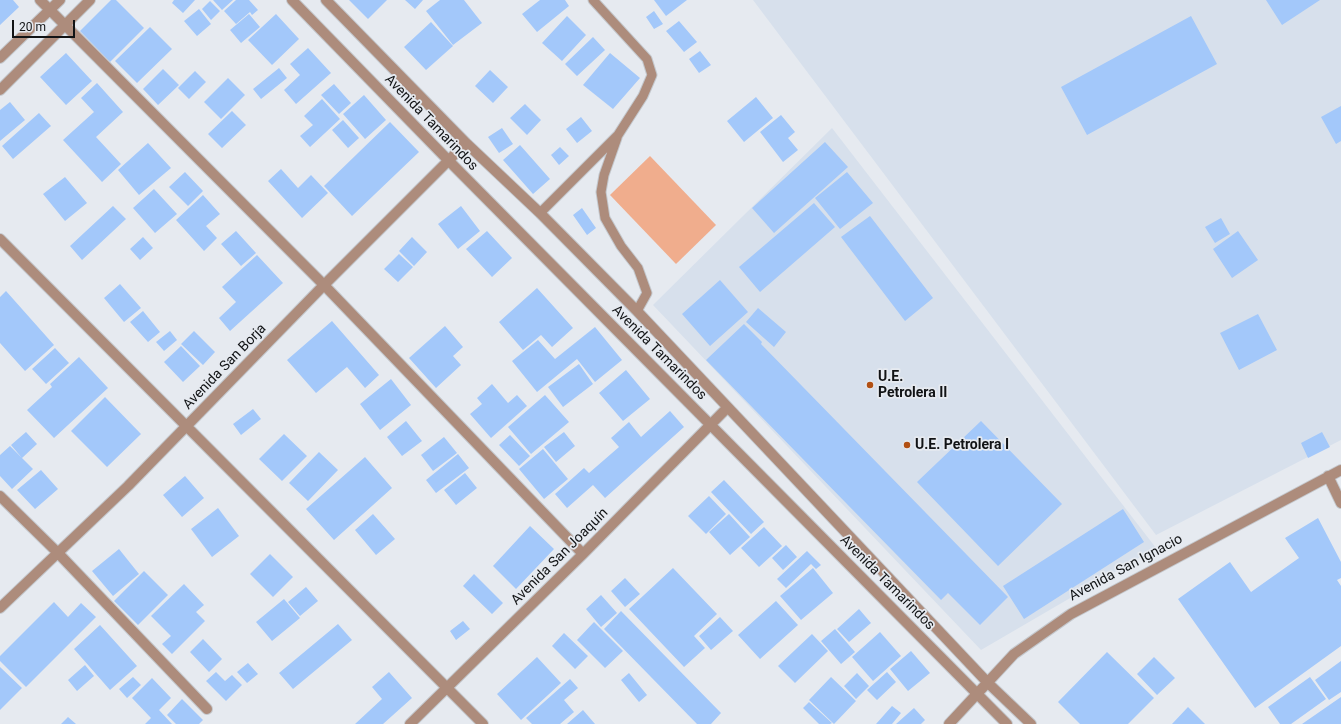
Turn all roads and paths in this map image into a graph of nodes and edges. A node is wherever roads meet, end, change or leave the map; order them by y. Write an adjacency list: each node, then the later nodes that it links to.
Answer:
1 (40, 0): 7 (street)
2 (60, 0): 7 (street)
3 (90, 0): 8 (street)
4 (292, 0): 13 (street, Avenida Tamarindos)
5 (326, 0): 12 (street, Avenida Tamarindos)
6 (593, 0): 11 (lane)
7 (50, 10): 8 (street); 9 (street)
8 (65, 25): 10 (street); 16 (street)
9 (0, 58)
10 (0, 90)
11 (618, 135): 14 (lane); 17 (lane)
12 (466, 143): 13 (street, Avenida San Borja); 14 (street, Avenida Tamarindos)
13 (449, 161): 16 (street, Avenida San Borja); 19 (street, Avenida Tamarindos)
14 (540, 213): 17 (street, Avenida Tamarindos)
15 (0, 239): 20 (street)
16 (324, 285): 20 (street, Avenida San Borja); 26 (street)
17 (637, 311): 18 (street, Avenida Tamarindos)
18 (727, 408): 19 (street, Avenida San Joaquín); 28 (street, Avenida Tamarindos)
19 (710, 425): 26 (street, Avenida San Joaquín); 30 (street, Avenida Tamarindos)
20 (188, 426): 25 (street, Avenida San Borja); 29 (street)
21 (1341, 470): 22 (street, Avenida San Ignacio)
22 (1328, 476): 24 (street); 28 (street, Avenida San Ignacio)
23 (0, 496): 25 (street)
24 (1341, 503)
25 (58, 553): 27 (street, Avenida San Borja); 31 (street)
26 (583, 554): 29 (street, Avenida San Joaquín)
27 (0, 608)
28 (988, 682): 30 (street, Avenida San Ignacio); 36 (street, Avenida Tamarindos)
29 (447, 689): 32 (street, Avenida San Joaquín); 33 (street)
30 (977, 694): 34 (street, Avenida San Ignacio); 35 (street, Avenida Tamarindos)
31 (207, 709)
32 (410, 724)
33 (483, 724)
34 (949, 724)
35 (1007, 724)
36 (1031, 724)

